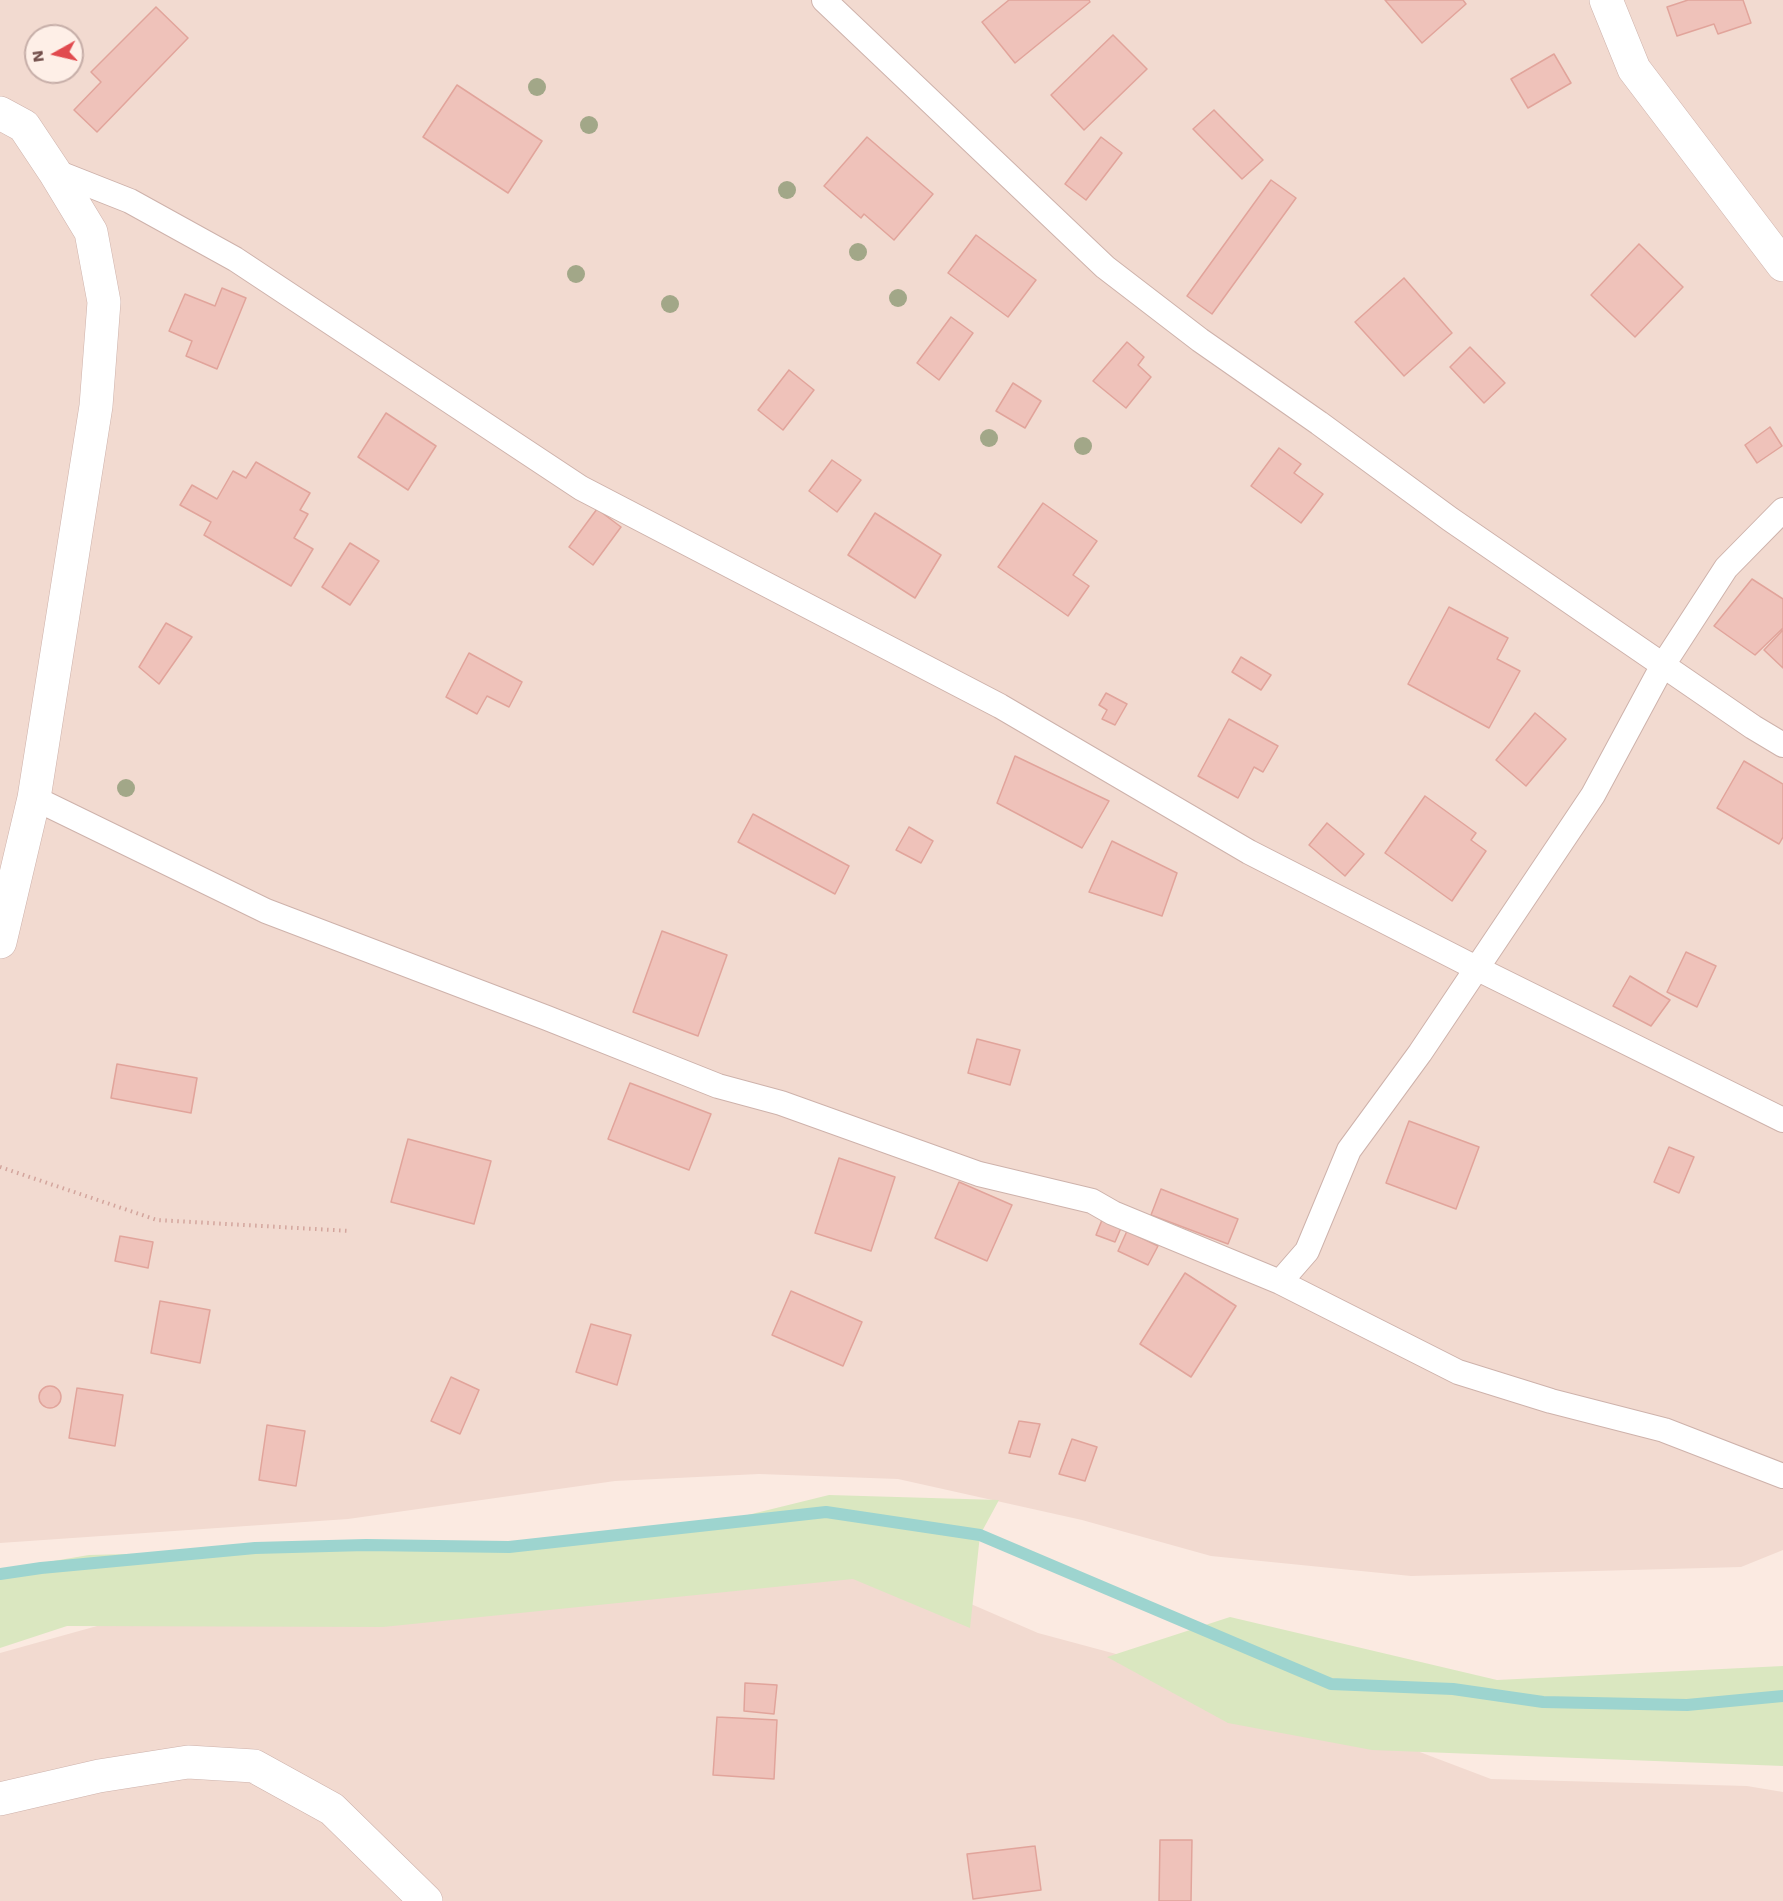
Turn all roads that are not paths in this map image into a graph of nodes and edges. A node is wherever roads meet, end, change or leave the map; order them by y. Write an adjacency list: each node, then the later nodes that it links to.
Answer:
1 (824, 0): 7 (lane)
2 (1606, 0): 5 (street)
3 (0, 113): 4 (street)
4 (54, 171): 9 (street); 11 (lane)
5 (1783, 265)
6 (1783, 510): 7 (lane)
7 (1663, 666): 8 (lane); 11 (lane)
8 (1783, 745)
9 (34, 798): 10 (street); 13 (lane)
10 (0, 942)
11 (1478, 969): 12 (lane); 13 (lane)
12 (1783, 1120)
13 (1280, 1282): 14 (lane)
14 (1783, 1476)
15 (0, 1799): 16 (street)
16 (426, 1901)

